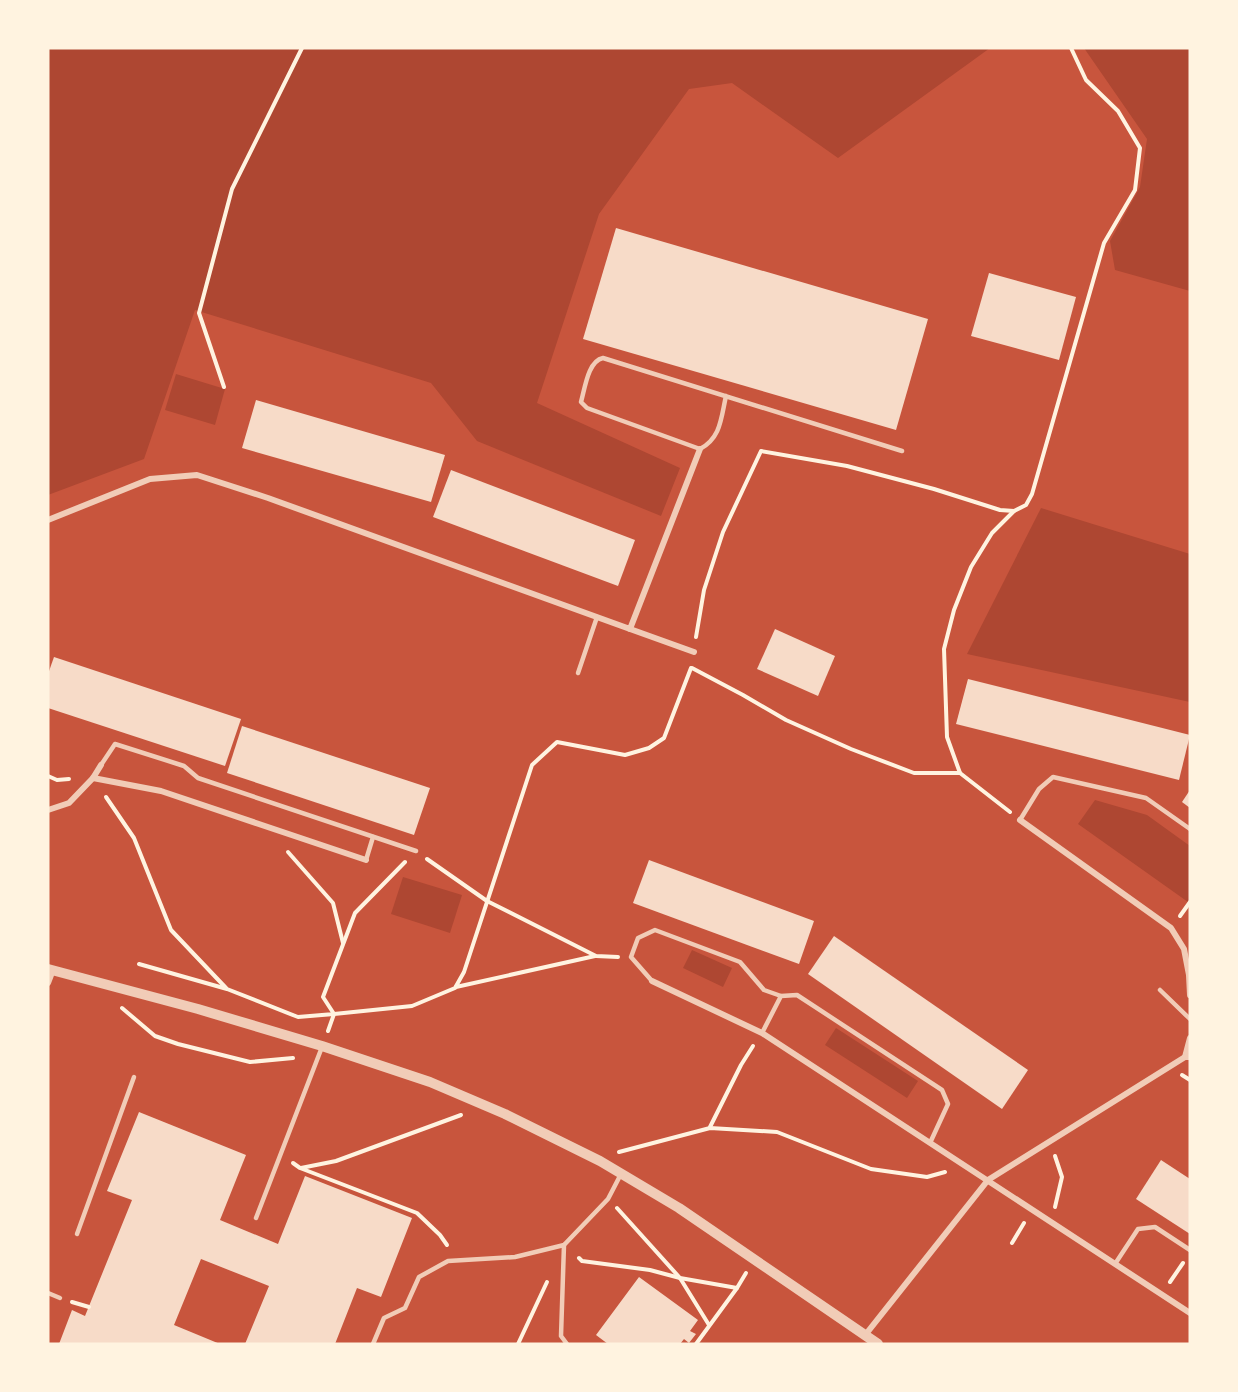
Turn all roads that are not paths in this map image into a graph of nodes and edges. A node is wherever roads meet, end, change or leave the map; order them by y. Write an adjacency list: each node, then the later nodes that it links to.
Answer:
1 (726, 396): 2 (lane); 2 (lane); 3 (lane)
2 (700, 449): 6 (street)
3 (902, 451)
4 (48, 520): 5 (street)
5 (597, 617): 6 (street); 8 (lane)
6 (630, 629): 7 (street)
7 (694, 652)
8 (578, 674)
9 (100, 765): 10 (street); 14 (lane)
10 (93, 778): 11 (street); 16 (street)
11 (48, 810)
12 (1020, 820): 13 (lane); 21 (street)
13 (1190, 829)
14 (373, 837): 15 (lane); 16 (lane)
15 (416, 851)
16 (366, 860)
17 (50, 969): 19 (street); 26 (street)
18 (652, 981): 22 (lane); 24 (street)
19 (48, 983)
20 (1160, 990): 23 (lane)
21 (1190, 995)
22 (781, 996): 24 (lane); 29 (lane)
23 (1190, 1019)
24 (762, 1033): 29 (street)
25 (1190, 1038): 27 (street)
26 (322, 1046): 30 (street); 32 (lane)
27 (1187, 1057): 31 (street)
28 (134, 1077): 33 (lane)
29 (930, 1143): 31 (street)
30 (621, 1174): 34 (lane); 40 (street)
31 (988, 1180): 36 (street); 40 (street)
32 (256, 1218)
33 (77, 1234)
34 (564, 1245): 41 (lane); 42 (lane)
35 (1190, 1250): 36 (lane)
36 (1115, 1264): 39 (street)
37 (48, 1293): 38 (lane)
38 (60, 1298)
39 (1190, 1313)
40 (866, 1334): 43 (street)
41 (373, 1344)
42 (567, 1344)
43 (878, 1344)

